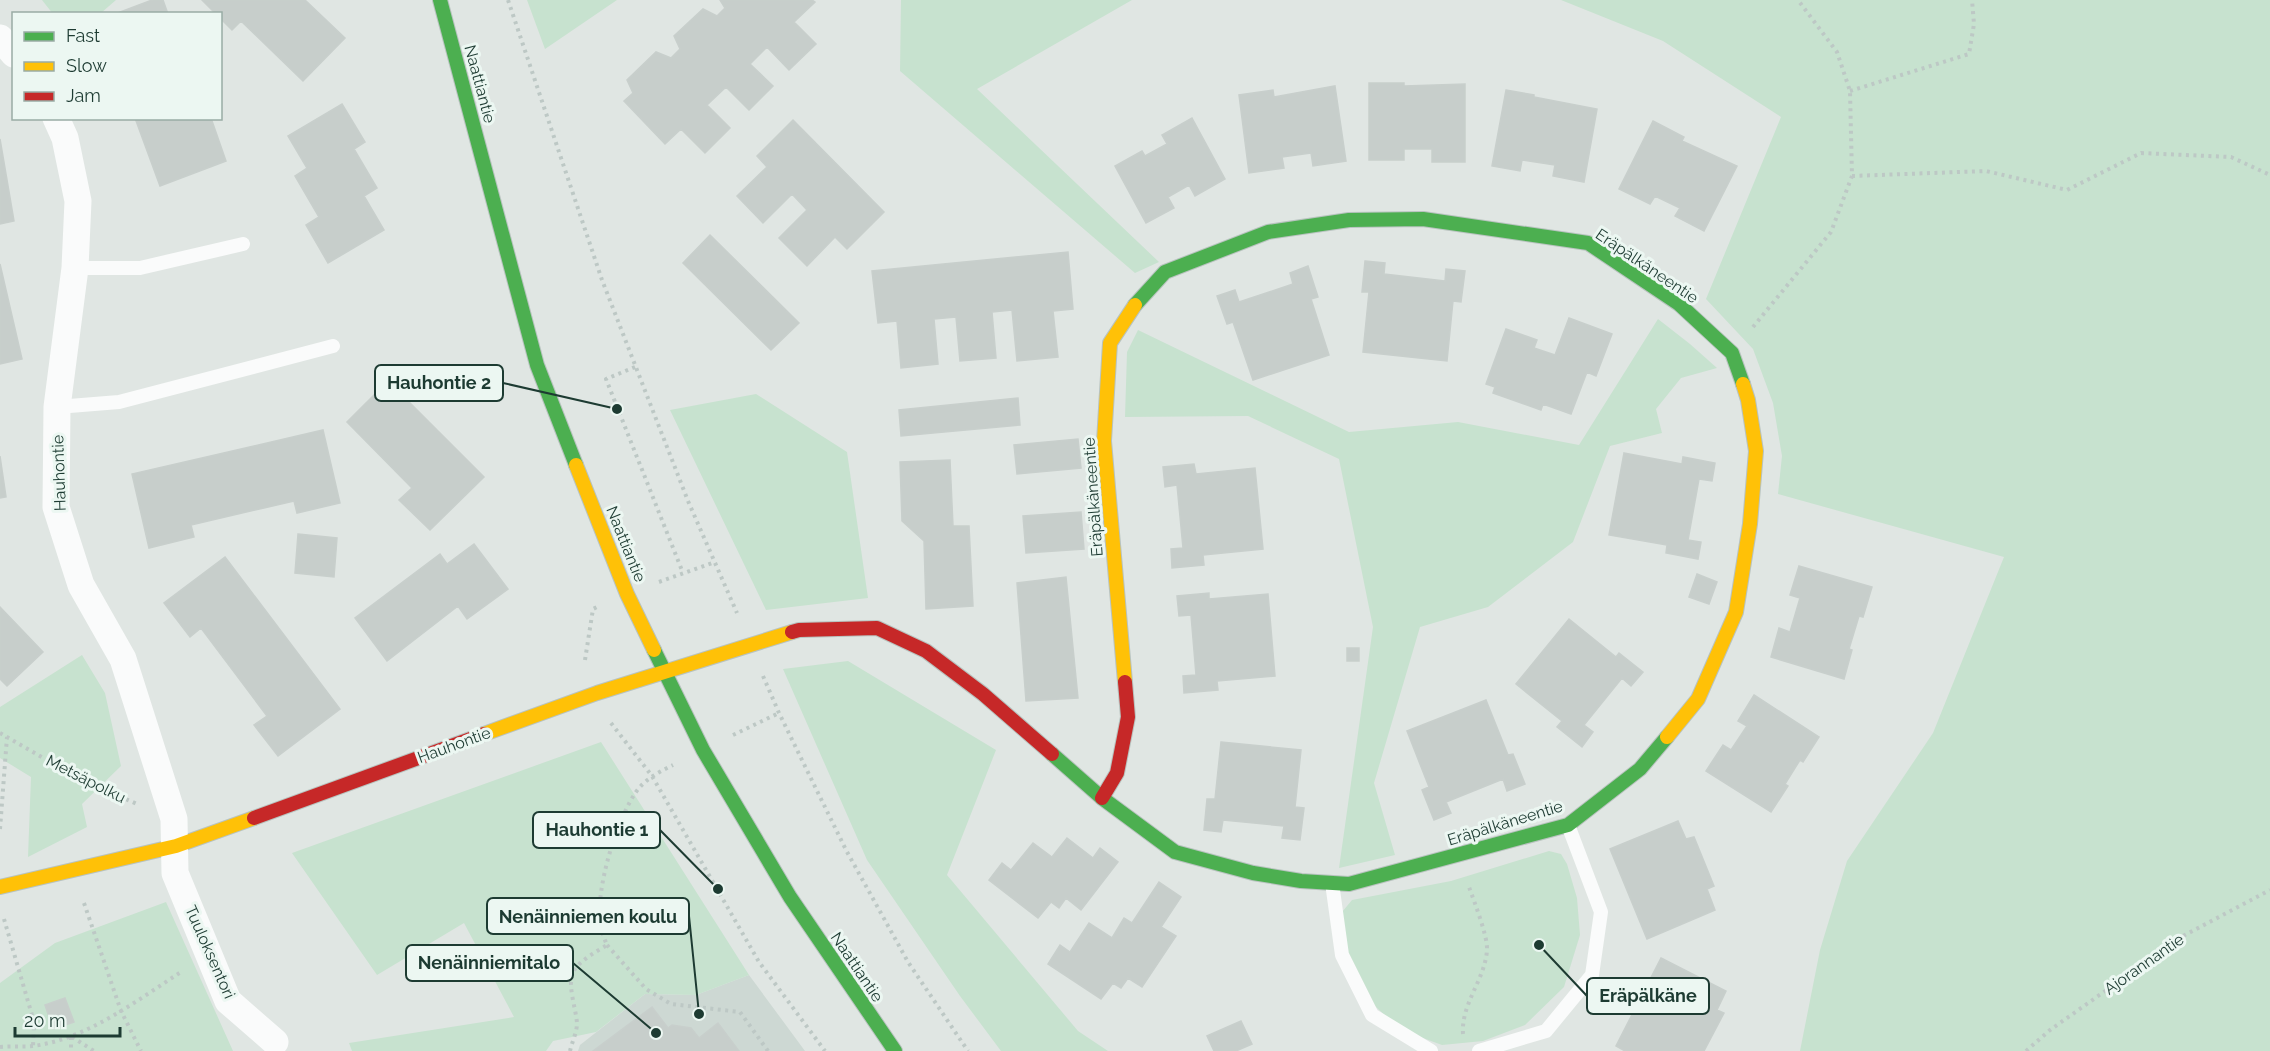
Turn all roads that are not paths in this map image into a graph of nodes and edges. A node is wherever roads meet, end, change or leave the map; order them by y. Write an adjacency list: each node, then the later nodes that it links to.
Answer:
1 (440, 0): 11 (street, Naattiantie)
2 (0, 38): 3 (street)
3 (12, 52)
4 (57, 120): 6 (street, Hauhontie)
5 (243, 244): 6 (lane)
6 (75, 268): 10 (street, Hauhontie)
7 (333, 346): 10 (lane)
8 (1748, 400): 9 (lane); 12 (street, Eräpälkäneentie); 13 (street, Eräpälkäneentie)
9 (1731, 404)
10 (57, 407): 14 (street, Hauhontie)
11 (665, 673): 12 (street, Eräpälkäneentie); 14 (street, Hauhontie); 18 (street, Naattiantie)
12 (1102, 798): 15 (street, Eräpälkäneentie)
13 (1568, 825): 15 (street, Eräpälkäneentie); 20 (lane)
14 (176, 846): 16 (street, Hauhontie); 17 (street, Tuuloksentori)
15 (1332, 883): 19 (lane)
16 (0, 887)
17 (273, 1046)
18 (895, 1051)
19 (1431, 1051)
20 (1479, 1051)

